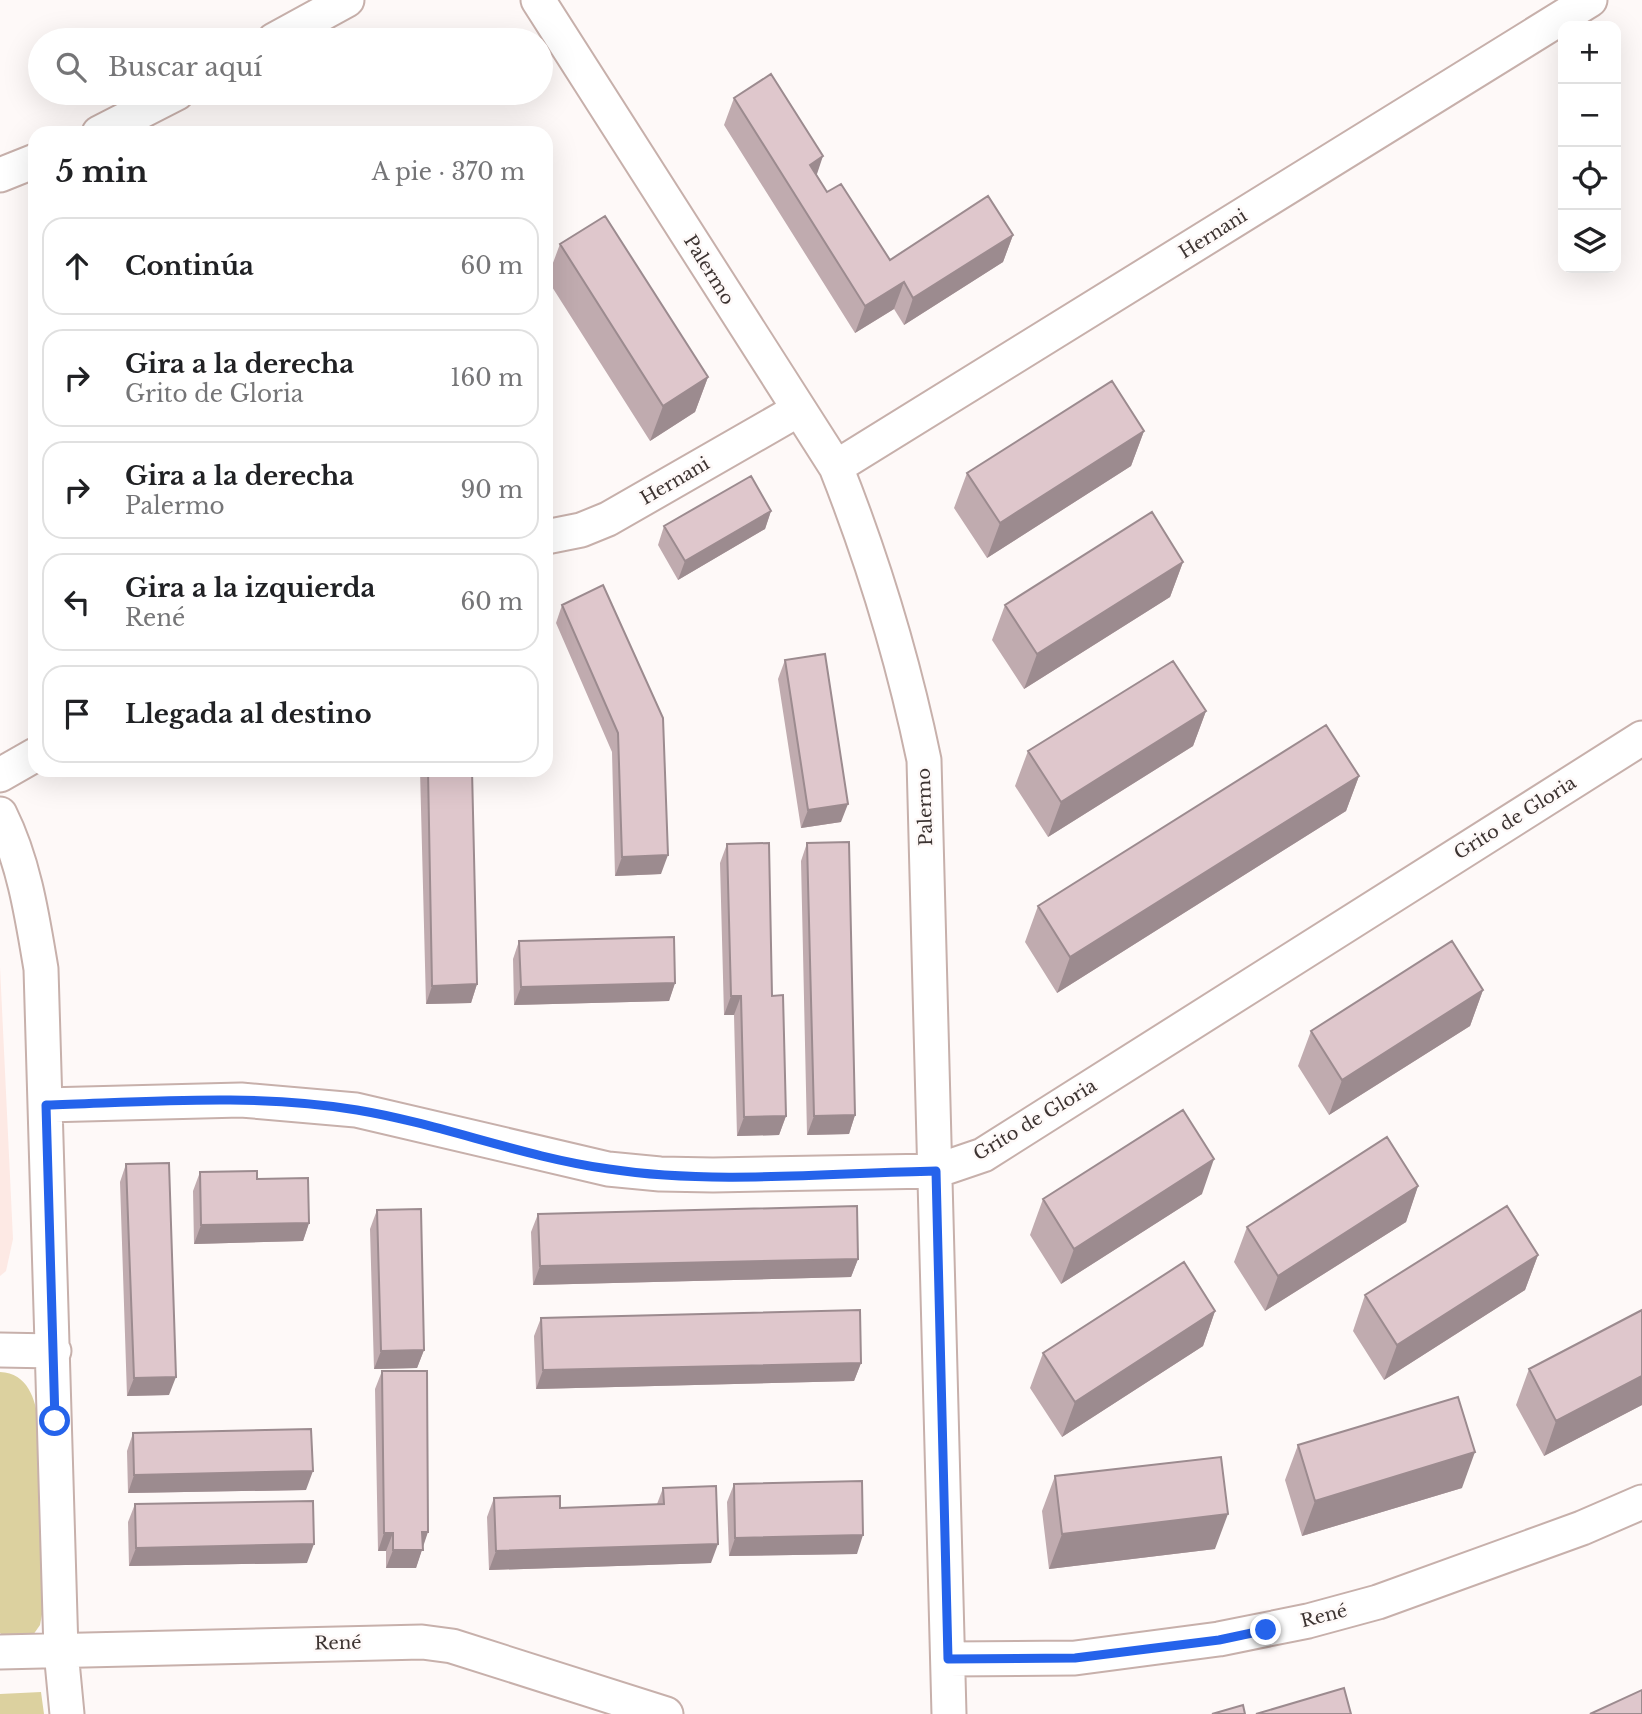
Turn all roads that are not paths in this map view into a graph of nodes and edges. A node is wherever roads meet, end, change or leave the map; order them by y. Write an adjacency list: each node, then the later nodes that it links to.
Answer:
1 (347, 0): 4 (street)
2 (538, 0): 9 (street, Palermo)
3 (1590, 0): 10 (street, Hernani)
4 (296, 28)
5 (154, 105): 6 (street)
6 (113, 126)
7 (28, 164): 8 (street)
8 (0, 175)
9 (798, 410): 10 (street, Palermo); 11 (street, Hernani)
10 (836, 467): 17 (street, Palermo)
11 (553, 536)
12 (1642, 738): 17 (street, Grito de Gloria)
13 (28, 759): 14 (street)
14 (0, 775)
15 (0, 814): 16 (street)
16 (46, 1105): 17 (street, Grito de Gloria); 19 (street)
17 (936, 1171): 23 (street, Palermo)
18 (0, 1350): 19 (street)
19 (54, 1350): 21 (street)
20 (1642, 1502): 23 (street, René)
21 (61, 1651): 22 (street, René); 24 (street); 25 (street, René)
22 (0, 1652)
23 (948, 1659): 26 (street, Palermo)
24 (67, 1714)
25 (666, 1714)
26 (949, 1714)

